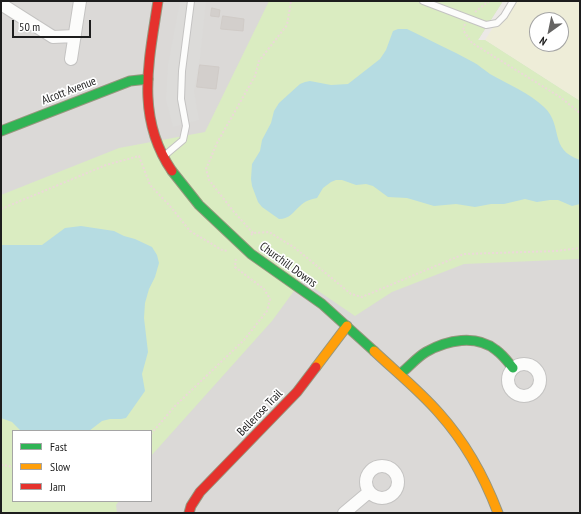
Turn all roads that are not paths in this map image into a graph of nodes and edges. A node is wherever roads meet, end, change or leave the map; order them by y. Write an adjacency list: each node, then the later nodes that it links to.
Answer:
1 (80, 1): 7 (street)
2 (158, 1): 9 (street, Churchill Downs)
3 (191, 1): 11 (lane)
4 (423, 1): 5 (lane)
5 (514, 1)
6 (1, 4): 7 (street)
7 (75, 36): 8 (street)
8 (71, 60)
9 (148, 78): 10 (street, Alcott Avenue); 11 (street, Churchill Downs)
10 (1, 131)
11 (162, 157): 12 (street, Churchill Downs)
12 (347, 326): 14 (street, Churchill Downs); 16 (street, Bellerose Trail)
13 (513, 368): 14 (street)
14 (400, 374): 18 (street, Churchill Downs)
15 (369, 492): 17 (street)
16 (189, 513)
17 (344, 513)
18 (498, 513)

